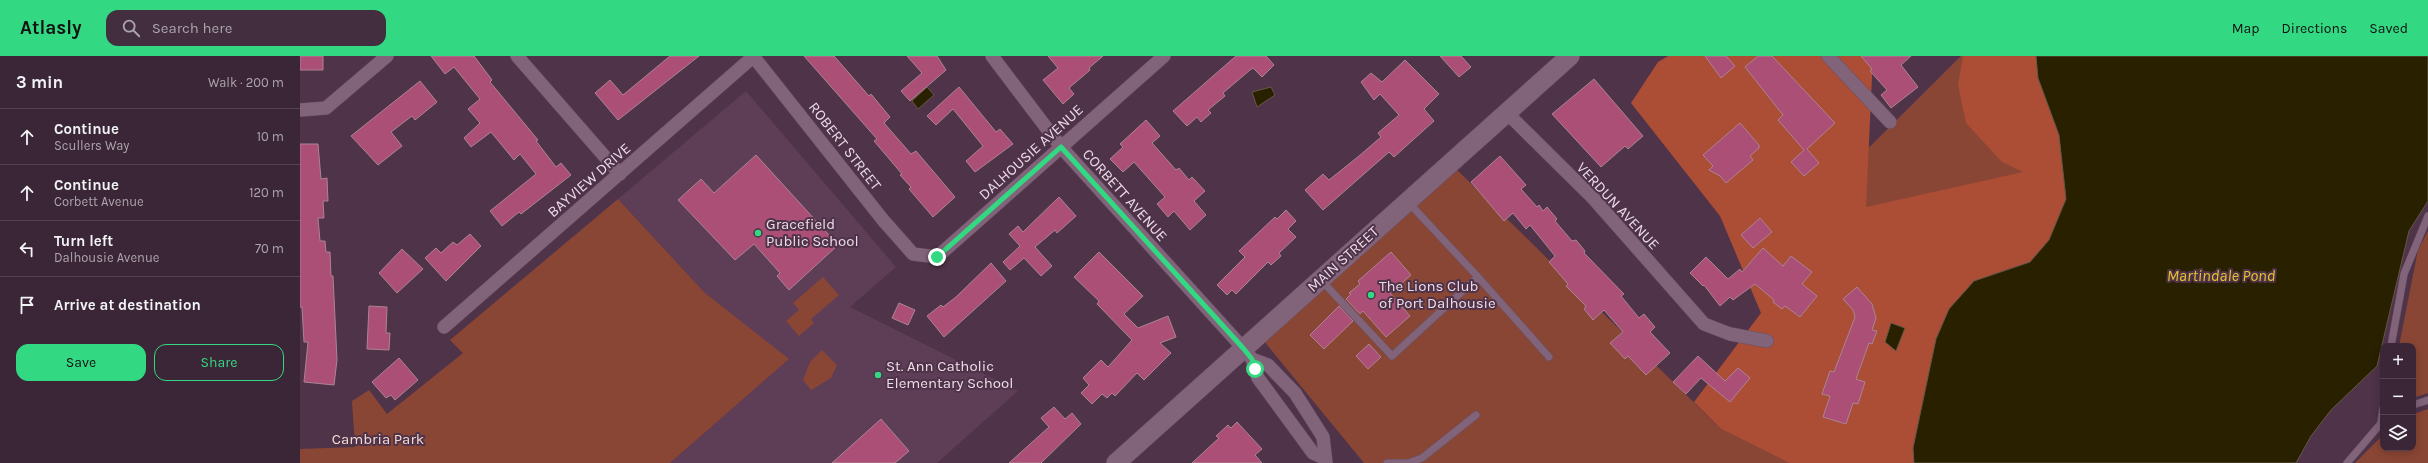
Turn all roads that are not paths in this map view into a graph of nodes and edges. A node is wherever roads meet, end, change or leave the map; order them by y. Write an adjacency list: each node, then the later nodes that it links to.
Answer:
1 (387, 56): 8 (street)
2 (517, 56): 12 (street)
3 (754, 56): 12 (street, BAYVIEW DRIVE); 15 (street, ROBERT STREET)
4 (992, 56): 11 (street, CORBETT AVENUE)
5 (1164, 56): 11 (street, DALHOUSIE AVENUE)
6 (1570, 56): 9 (main road, MAIN STREET)
7 (1828, 56): 10 (street)
8 (300, 110)
9 (1506, 112): 13 (main road, MAIN STREET); 19 (street, VERDUN AVENUE)
10 (1890, 122)
11 (1061, 147): 15 (street, DALHOUSIE AVENUE); 21 (street, CORBETT AVENUE)
12 (620, 174): 18 (street, BAYVIEW DRIVE)
13 (1408, 201): 16 (lane); 17 (main road, MAIN STREET)
14 (2428, 216): 20 (lane)
15 (913, 254)
16 (1478, 277): 17 (lane); 22 (lane)
17 (1320, 279): 21 (main road, MAIN STREET)
18 (444, 327)
19 (1767, 341)
20 (2392, 343)
21 (1247, 354): 27 (street); 27 (street); 28 (main road, MAIN STREET)
22 (1549, 357)
23 (2428, 400): 24 (lane)
24 (2416, 404)
25 (1476, 415): 29 (lane)
26 (2380, 424): 30 (lane)
27 (1325, 460)
28 (1116, 463)
29 (1387, 463)
30 (2347, 463)

